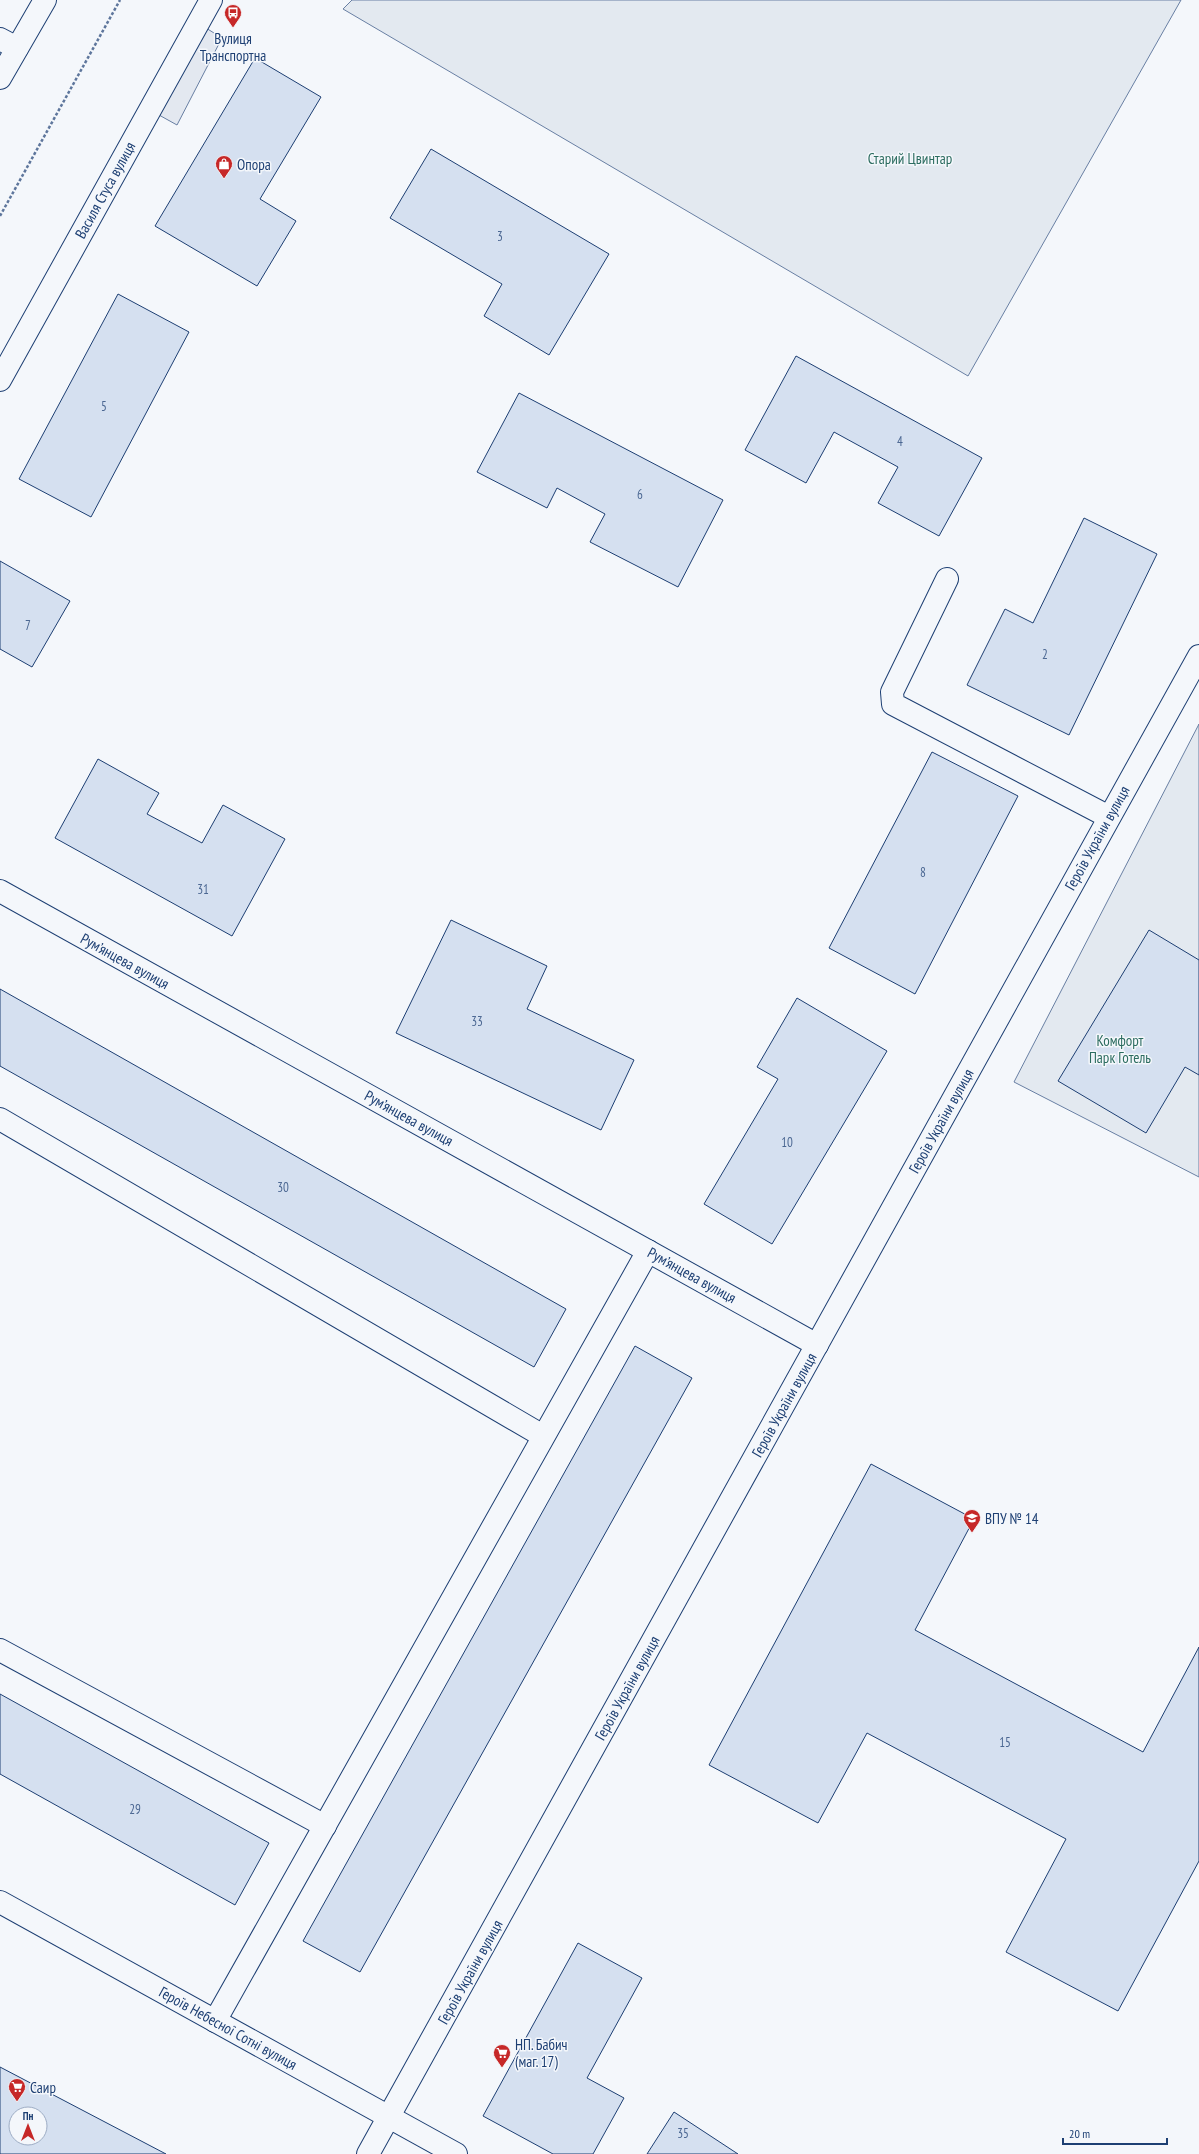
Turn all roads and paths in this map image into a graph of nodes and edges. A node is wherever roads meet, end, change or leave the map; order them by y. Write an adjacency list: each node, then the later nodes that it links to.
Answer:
1 (45, 0): 4 (street)
2 (120, 0): 6 (path)
3 (211, 0): 7 (street, Василя Стуса вулиця)
4 (8, 44): 5 (street)
5 (0, 78)
6 (0, 216)
7 (0, 380)
8 (947, 579): 10 (street)
9 (1199, 656): 10 (street, Героїв України вулиця)
10 (1109, 817): 14 (street, Героїв України вулиця)
11 (0, 891): 13 (street, Рум’янцева вулиця)
12 (0, 1119): 15 (street)
13 (648, 1251): 14 (street, Рум’янцева вулиця); 15 (street)
14 (817, 1345): 20 (street, Героїв України вулиця)
15 (544, 1436): 17 (street)
16 (0, 1650): 17 (street)
17 (325, 1826): 19 (street)
18 (0, 1902): 19 (street, Героїв Небесної Сотні вулиця)
19 (215, 2021): 20 (street, Героїв Небесної Сотні вулиця)
20 (389, 2116): 21 (street, Героїв України вулиця); 22 (street, Героїв Небесної Сотні вулиця)
21 (368, 2154)
22 (456, 2154)

